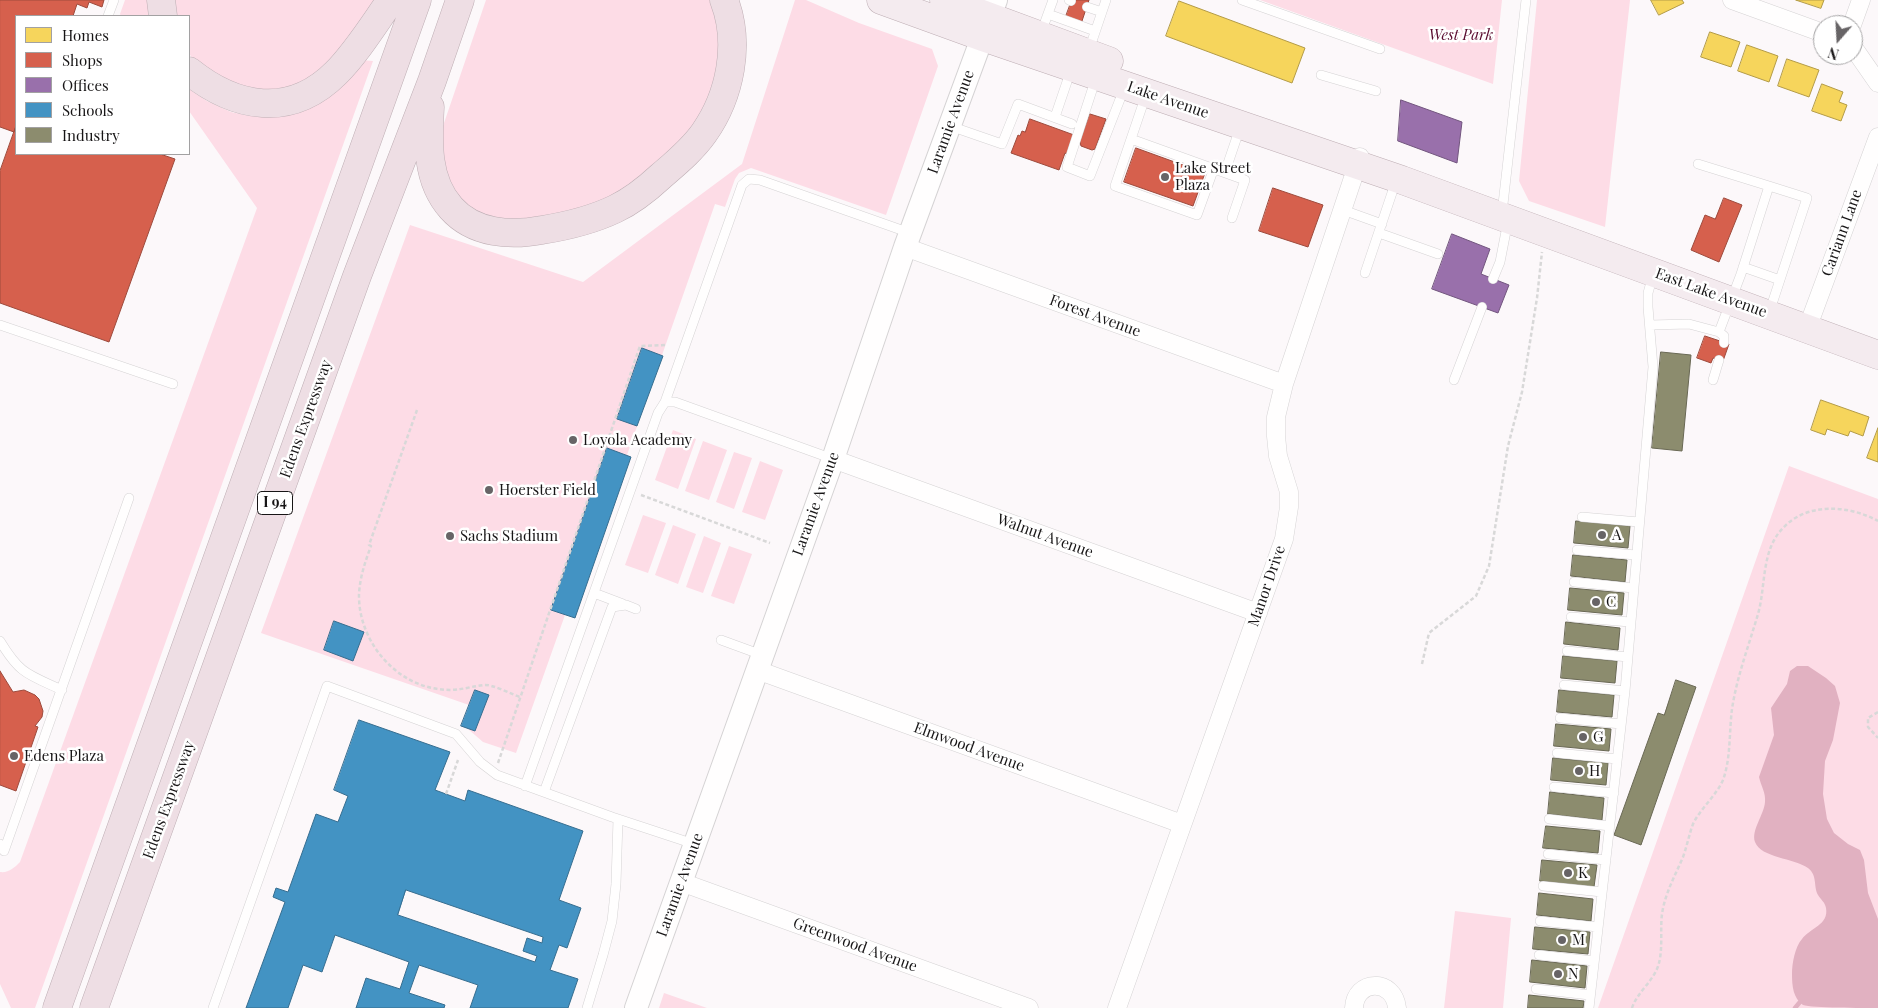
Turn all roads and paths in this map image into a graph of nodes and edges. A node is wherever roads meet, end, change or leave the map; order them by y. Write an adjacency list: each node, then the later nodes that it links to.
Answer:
1 (114, 0): 17 (lane)
2 (161, 0): 18 (highway)
3 (391, 0): 26 (highway)
4 (417, 0): 132 (highway, I 94)
5 (460, 0): 28 (highway, Edens Expressway / I 94)
6 (724, 0): 28 (highway)
7 (881, 0): 20 (main road, Lake Avenue)
8 (944, 0): 20 (main road, Lake Avenue)
9 (1053, 0): 21 (lane)
10 (1106, 0): 16 (lane)
11 (1242, 0): 23 (lane)
12 (1526, 0): 46 (lane)
13 (1732, 0): 22 (street)
14 (1861, 0): 19 (street)
15 (1087, 7): 16 (lane)
16 (1102, 12): 24 (lane)
17 (108, 15)
18 (163, 15)
19 (1856, 15)
20 (989, 18): 21 (main road, Lake Avenue); 24 (main road, Lake Avenue); 35 (street, Laramie Avenue)
21 (1044, 25): 24 (main road, Lake Avenue)
22 (1813, 29)
23 (1380, 49)
24 (1088, 57): 30 (main road, Lake Avenue); 30 (lane); 32 (lane); 38 (main road, Lake Avenue)
25 (1863, 61): 29 (street)
26 (190, 72)
27 (1321, 75): 31 (lane)
28 (432, 81): 133 (highway, Edens Expressway / I 94)
29 (1878, 83)
30 (1136, 89): 34 (main road, Lake Avenue); 37 (lane)
31 (1376, 91)
32 (1055, 117): 33 (lane); 35 (lane)
33 (1072, 124)
34 (1241, 125): 38 (main road, Lake Avenue); 41 (lane)
35 (950, 126): 50 (street, Laramie Avenue)
36 (1878, 137): 62 (street, Cariann Lane)
37 (1131, 139): 40 (lane); 40 (lane)
38 (1359, 161): 42 (main road, Lake Avenue); 44 (main road, Lake Avenue); 45 (street, Manor Drive)
39 (1698, 164): 43 (lane)
40 (1214, 168): 41 (lane)
41 (1225, 172): 47 (lane)
42 (1397, 178): 44 (main road, Lake Avenue); 48 (lane)
43 (1769, 186): 52 (lane); 56 (lane)
44 (1456, 199): 46 (main road, Lake Avenue)
45 (1343, 210): 48 (lane); 71 (street, Manor Drive)
46 (1505, 217): 49 (main road, Lake Avenue); 55 (lane)
47 (1232, 218)
48 (1380, 228): 51 (lane); 54 (lane)
49 (1544, 231): 53 (main road, East Lake Avenue); 96 (path)
50 (908, 240): 71 (street, Forest Avenue); 72 (lane); 74 (street, Laramie Avenue)
51 (1438, 254)
52 (1743, 267): 56 (lane); 57 (lane)
53 (1653, 272): 57 (main road, East Lake Avenue); 61 (lane)
54 (1365, 273)
55 (1493, 279)
56 (1780, 280): 59 (lane)
57 (1731, 301): 59 (main road, East Lake Avenue); 63 (lane)
58 (1482, 307): 68 (lane)
59 (1768, 315): 62 (main road, East Lake Avenue)
60 (0, 325): 70 (lane)
61 (1650, 325): 63 (lane); 79 (lane)
62 (1807, 329): 66 (main road, East Lake Avenue)
63 (1719, 332): 64 (lane)
64 (1724, 343)
65 (666, 345): 100 (path)
66 (1878, 356)
67 (1719, 360): 69 (lane)
68 (1454, 380)
69 (1713, 380)
70 (173, 384)
71 (1284, 384): 88 (street, Manor Drive)
72 (665, 402): 74 (lane); 85 (lane)
73 (417, 410): 100 (path)
74 (832, 459): 88 (street, Walnut Avenue); 95 (street, Laramie Avenue)
75 (637, 493): 80 (path)
76 (129, 498): 98 (lane)
77 (1582, 517): 79 (lane)
78 (1878, 521): 141 (path)
79 (1639, 522): 82 (lane)
80 (770, 543)
81 (1577, 550): 82 (lane)
82 (1636, 555): 84 (lane)
83 (1574, 582): 84 (lane)
84 (1633, 588): 90 (lane)
85 (594, 591): 86 (lane); 109 (lane)
86 (626, 605): 87 (lane); 111 (lane)
87 (636, 609)
88 (1258, 614): 116 (street, Manor Drive)
89 (1571, 617): 90 (lane)
90 (1630, 622): 94 (lane)
91 (721, 640): 95 (lane)
92 (0, 641): 98 (lane)
93 (1566, 651): 94 (lane)
94 (1628, 657): 99 (lane)
95 (759, 662): 116 (street, Elmwood Avenue); 119 (street, Laramie Avenue)
96 (1422, 664)
97 (1564, 685): 99 (lane)
98 (62, 690): 118 (lane)
99 (1625, 691): 103 (lane)
100 (520, 697): 108 (path)
101 (1878, 712): 104 (path)
102 (1560, 718): 103 (lane)
103 (1621, 724): 106 (lane)
104 (1878, 738)
105 (1557, 753): 106 (lane)
106 (1617, 759): 112 (lane)
107 (458, 760): 113 (path)
108 (495, 773): 109 (lane); 134 (lane)
109 (525, 786): 111 (lane)
110 (1554, 787): 112 (lane)
111 (544, 792): 114 (lane)
112 (1614, 792): 117 (lane)
113 (446, 794)
114 (618, 819): 119 (lane); 131 (lane)
115 (1549, 819): 117 (lane)
116 (1182, 824): 137 (street, Manor Drive)
117 (1610, 826): 121 (lane)
118 (0, 844)
119 (694, 844): 122 (street, Laramie Avenue)
120 (1548, 854): 121 (lane)
121 (1606, 860): 124 (lane)
122 (681, 882): 135 (street, Laramie Avenue); 136 (street, Greenwood Avenue)
123 (1542, 886): 124 (lane)
124 (1602, 892): 126 (lane)
125 (1540, 921): 126 (lane)
126 (1598, 927): 128 (lane)
127 (1539, 955): 128 (lane)
128 (1594, 961): 130 (lane)
129 (1536, 989): 130 (lane)
130 (1590, 995): 140 (lane)
131 (590, 1007)
132 (57, 1008)
133 (94, 1008)
134 (213, 1008)
135 (636, 1008)
136 (1030, 1008)
137 (1117, 1008)
138 (1354, 1008): 139 (street)
139 (1397, 1008)
140 (1589, 1008)
141 (1632, 1008)

